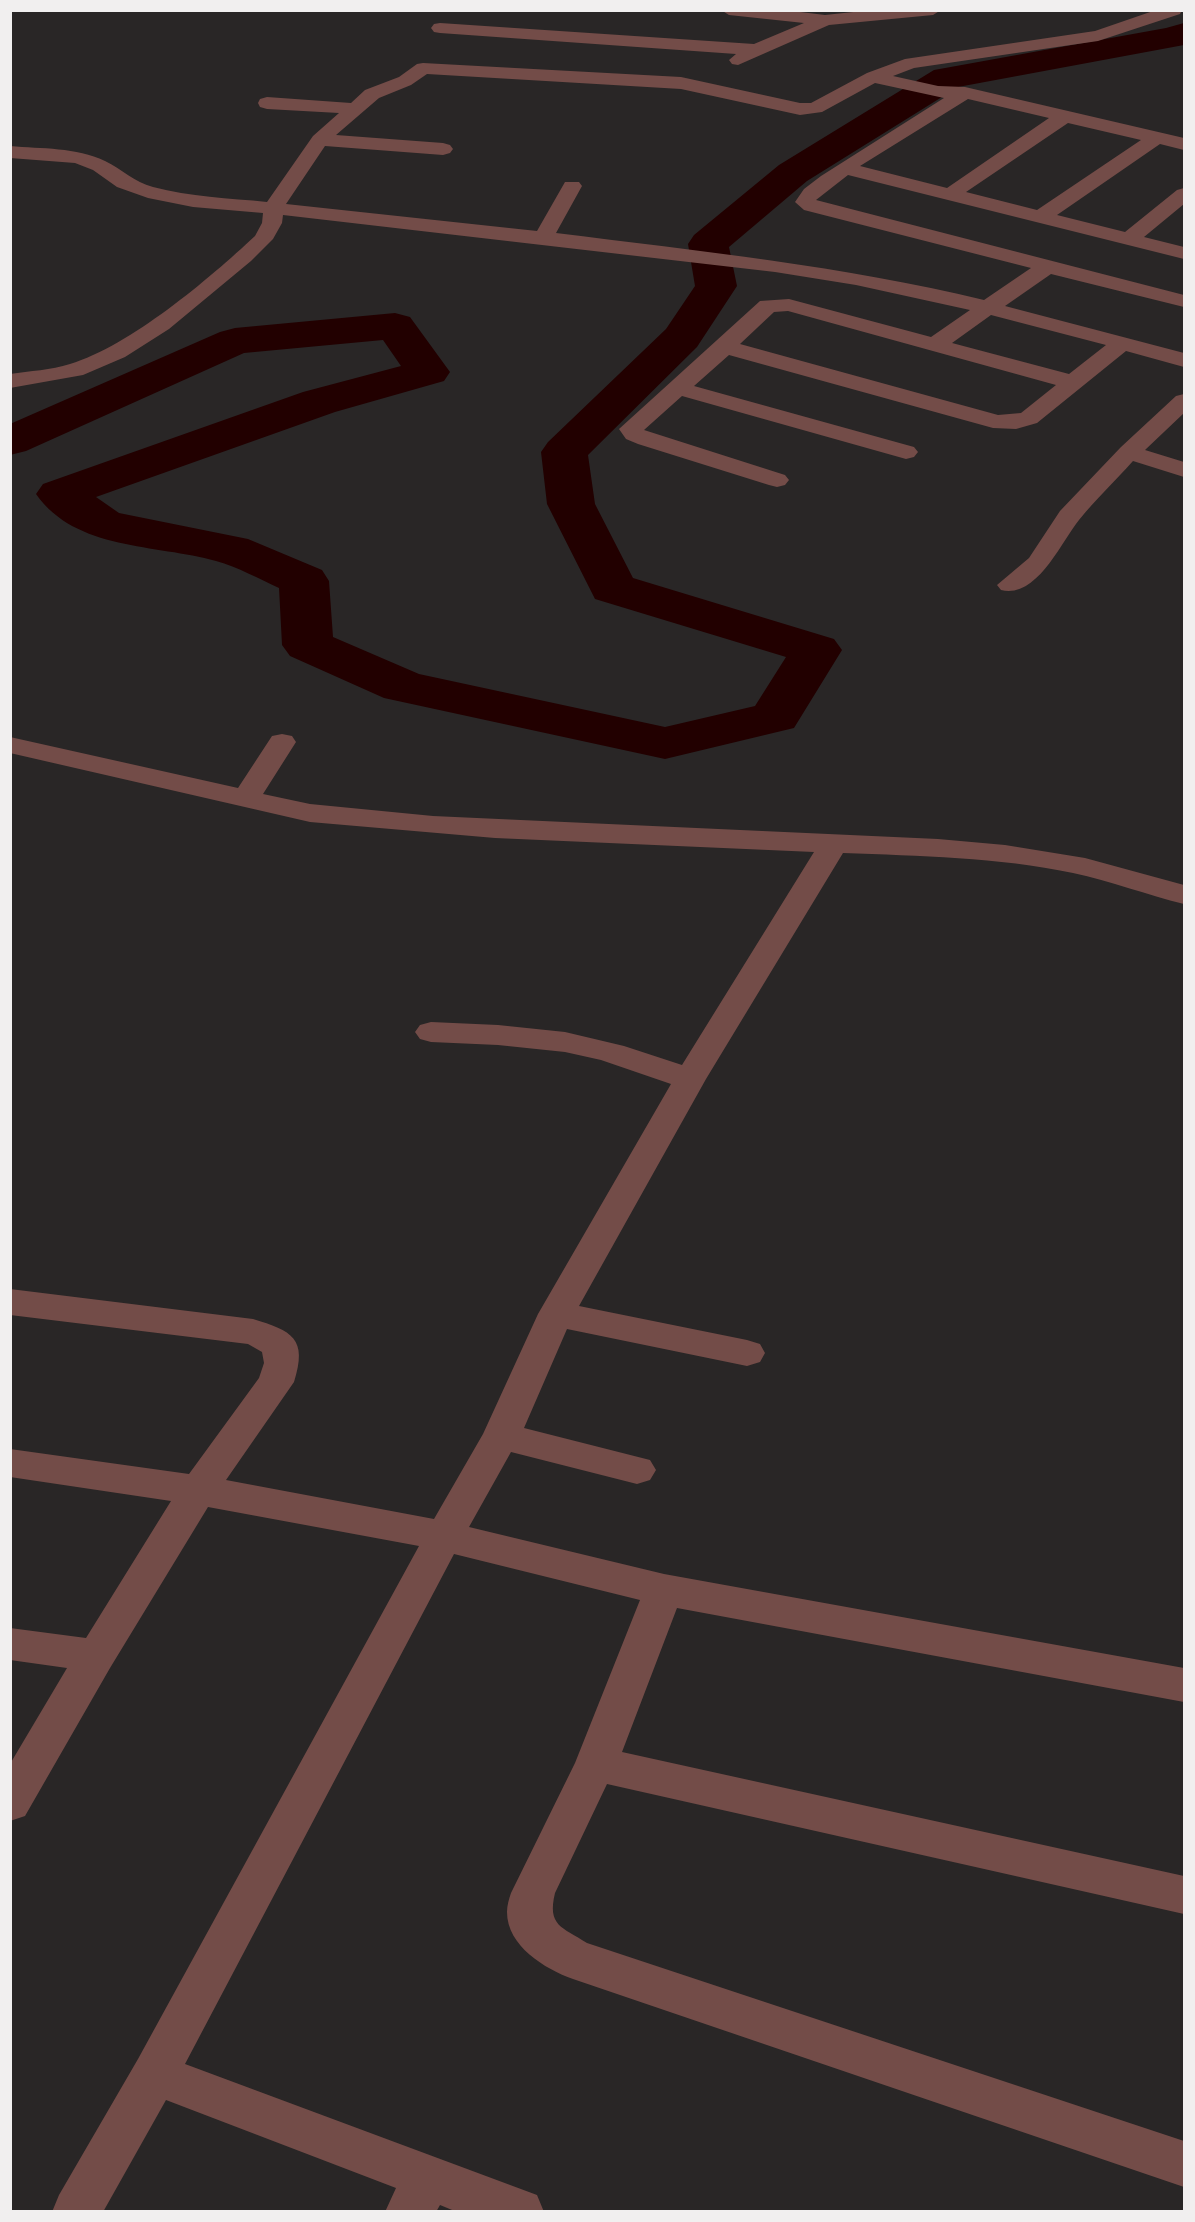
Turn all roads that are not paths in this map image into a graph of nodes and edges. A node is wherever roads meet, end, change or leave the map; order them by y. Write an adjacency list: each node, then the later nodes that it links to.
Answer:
1 (450, 10): 6 (street)
2 (729, 10): 5 (street)
3 (933, 10): 5 (street)
4 (1174, 10): 9 (street)
5 (826, 20): 7 (street)
6 (441, 28): 7 (street); 8 (street)
7 (756, 50): 10 (street)
8 (423, 68): 10 (street); 13 (street)
9 (873, 77): 10 (street); 11 (street)
10 (695, 85)
11 (965, 93): 14 (street); 20 (street)
12 (267, 103): 13 (street)
13 (356, 109): 16 (street)
14 (1065, 116): 15 (street); 22 (street)
15 (1156, 138): 17 (street); 25 (street)
16 (320, 140): 18 (street); 24 (street)
17 (1185, 144)
18 (443, 149)
19 (10, 152): 24 (street)
20 (845, 168): 22 (street); 29 (street)
21 (572, 186): 26 (street)
22 (951, 194): 25 (street)
23 (1185, 194): 27 (street)
24 (273, 208): 26 (street); 36 (street)
25 (1040, 217): 27 (street)
26 (543, 238): 31 (street)
27 (1129, 239): 28 (street)
28 (1185, 253)
29 (1047, 267): 30 (street); 31 (street)
30 (1185, 301)
31 (989, 308): 32 (street); 33 (street)
32 (1122, 343): 35 (street); 37 (street)
33 (935, 344): 34 (street); 37 (street)
34 (725, 347): 37 (street); 38 (street)
35 (1185, 360)
36 (10, 381)
37 (1071, 382)
38 (678, 388): 41 (street); 43 (street)
39 (1185, 401): 40 (street)
40 (1129, 452): 42 (street); 44 (street)
41 (906, 453)
42 (1185, 470)
43 (777, 480)
44 (1010, 585)
45 (282, 742): 47 (street)
46 (10, 746): 47 (street)
47 (246, 798): 48 (street)
48 (834, 844): 49 (street); 51 (street)
49 (1185, 895)
50 (431, 1032): 51 (street)
51 (690, 1079): 53 (street)
52 (10, 1302): 58 (street)
53 (556, 1314): 54 (street); 55 (street)
54 (747, 1353)
55 (501, 1436): 57 (street); 59 (street)
56 (10, 1463): 58 (street)
57 (638, 1470)
58 (198, 1491): 59 (street); 62 (street)
59 (444, 1536): 60 (street); 67 (street)
60 (664, 1590): 63 (street); 64 (street)
61 (10, 1644): 62 (street)
62 (96, 1656): 65 (street)
63 (1185, 1685)
64 (596, 1764): 66 (street); 68 (street)
65 (10, 1803)
66 (1185, 1895)
67 (155, 2074): 69 (street); 70 (street)
68 (1185, 2164)
69 (419, 2194): 71 (street)
70 (76, 2211)
71 (520, 2211)

